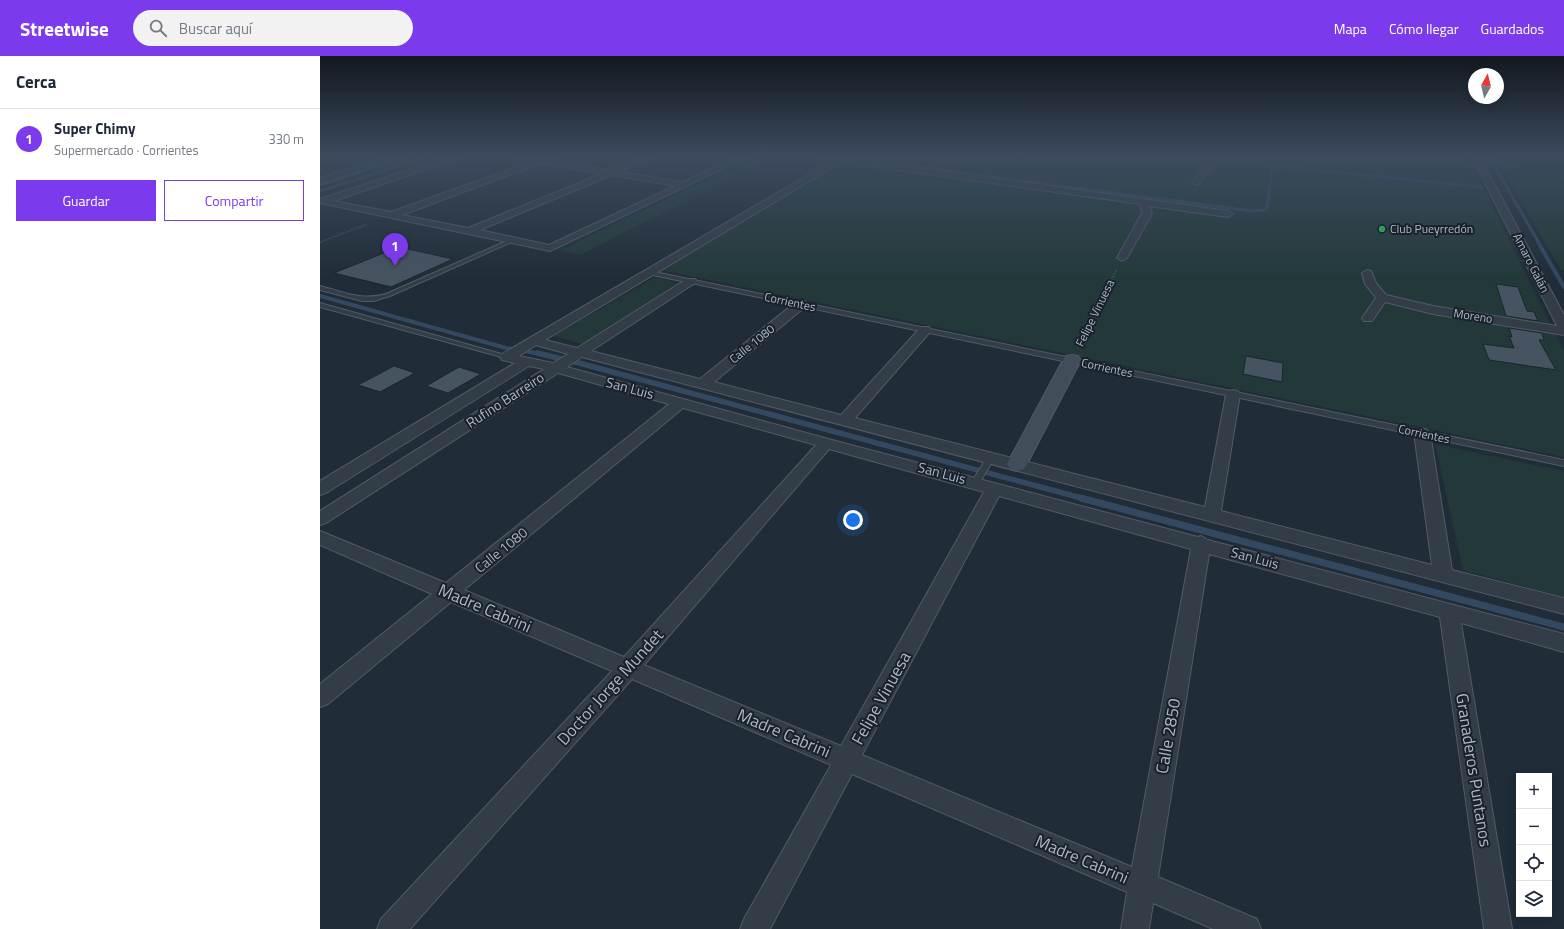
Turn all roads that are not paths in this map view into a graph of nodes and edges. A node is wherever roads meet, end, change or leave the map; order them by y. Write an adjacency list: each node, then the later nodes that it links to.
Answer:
1 (333, 198): 10 (street)
2 (440, 198): 10 (street)
3 (550, 198): 11 (street)
4 (657, 198): 12 (street)
5 (777, 198): 14 (street)
6 (1108, 198): 8 (street)
7 (1497, 198): 22 (street, Amaro Galán)
8 (1144, 203): 9 (street); 13 (street)
9 (1228, 214)
10 (391, 216): 11 (street)
11 (470, 231): 12 (street)
12 (513, 240): 17 (lane)
13 (1122, 258)
14 (650, 273): 16 (lane, Corrientes); 25 (street)
15 (1367, 273): 18 (street)
16 (691, 281): 19 (lane, Corrientes); 26 (street, Rufino Barreiro)
17 (320, 288)
18 (1382, 298): 21 (street); 24 (street, Moreno)
19 (801, 304): 23 (lane, Corrientes); 31 (street, Calle 1080)
20 (320, 305): 27 (lane, San Luis)
21 (1368, 318)
22 (1564, 327)
23 (925, 330): 28 (lane, Corrientes); 34 (street)
24 (1564, 331)
25 (535, 342): 26 (street, San Luis); 27 (street)
26 (580, 353): 30 (street, Rufino Barreiro); 31 (street, San Luis)
27 (506, 357): 29 (street, San Luis)
28 (1072, 360): 32 (lane, Corrientes); 39 (street, Felipe Vinuesa)
29 (526, 362): 30 (street, San Luis); 41 (street, Rufino Barreiro)
30 (556, 368): 33 (street, San Luis); 43 (street, Rufino Barreiro)
31 (703, 384): 34 (street, San Luis)
32 (1233, 394): 35 (lane, Corrientes); 42 (street)
33 (682, 402): 36 (street, San Luis); 47 (street, Calle 1080)
34 (845, 420): 37 (street, San Luis)
35 (1422, 433): 38 (lane, Corrientes); 46 (street)
36 (826, 443): 40 (street, San Luis); 51 (street, Doctor Jorge Mundet)
37 (991, 458): 39 (street, San Luis); 40 (lane)
38 (1564, 463)
39 (1016, 464): 42 (street, San Luis)
40 (986, 485): 45 (street, San Luis); 53 (street, Felipe Vinuesa)
41 (320, 489)
42 (1212, 515): 46 (street, San Luis)
43 (320, 519)
44 (320, 538): 47 (street, Madre Cabrini)
45 (1201, 544): 49 (street, San Luis); 54 (street, Calle 2850)
46 (1444, 574): 48 (street, San Luis)
47 (448, 592): 51 (street, Madre Cabrini); 52 (street, Calle 1080)
48 (1564, 606)
49 (1450, 611): 50 (street, San Luis); 59 (street, Granaderos Puntanos)
50 (1564, 643)
51 (628, 668): 53 (street, Madre Cabrini); 55 (street, Doctor Jorge Mundet)
52 (320, 697)
53 (847, 760): 54 (street, Madre Cabrini); 56 (street, Felipe Vinuesa)
54 (1143, 885): 57 (street, Calle 2850); 58 (street, Madre Cabrini)
55 (391, 929)
56 (754, 929)
57 (1135, 929)
58 (1247, 929)
59 (1498, 929)

